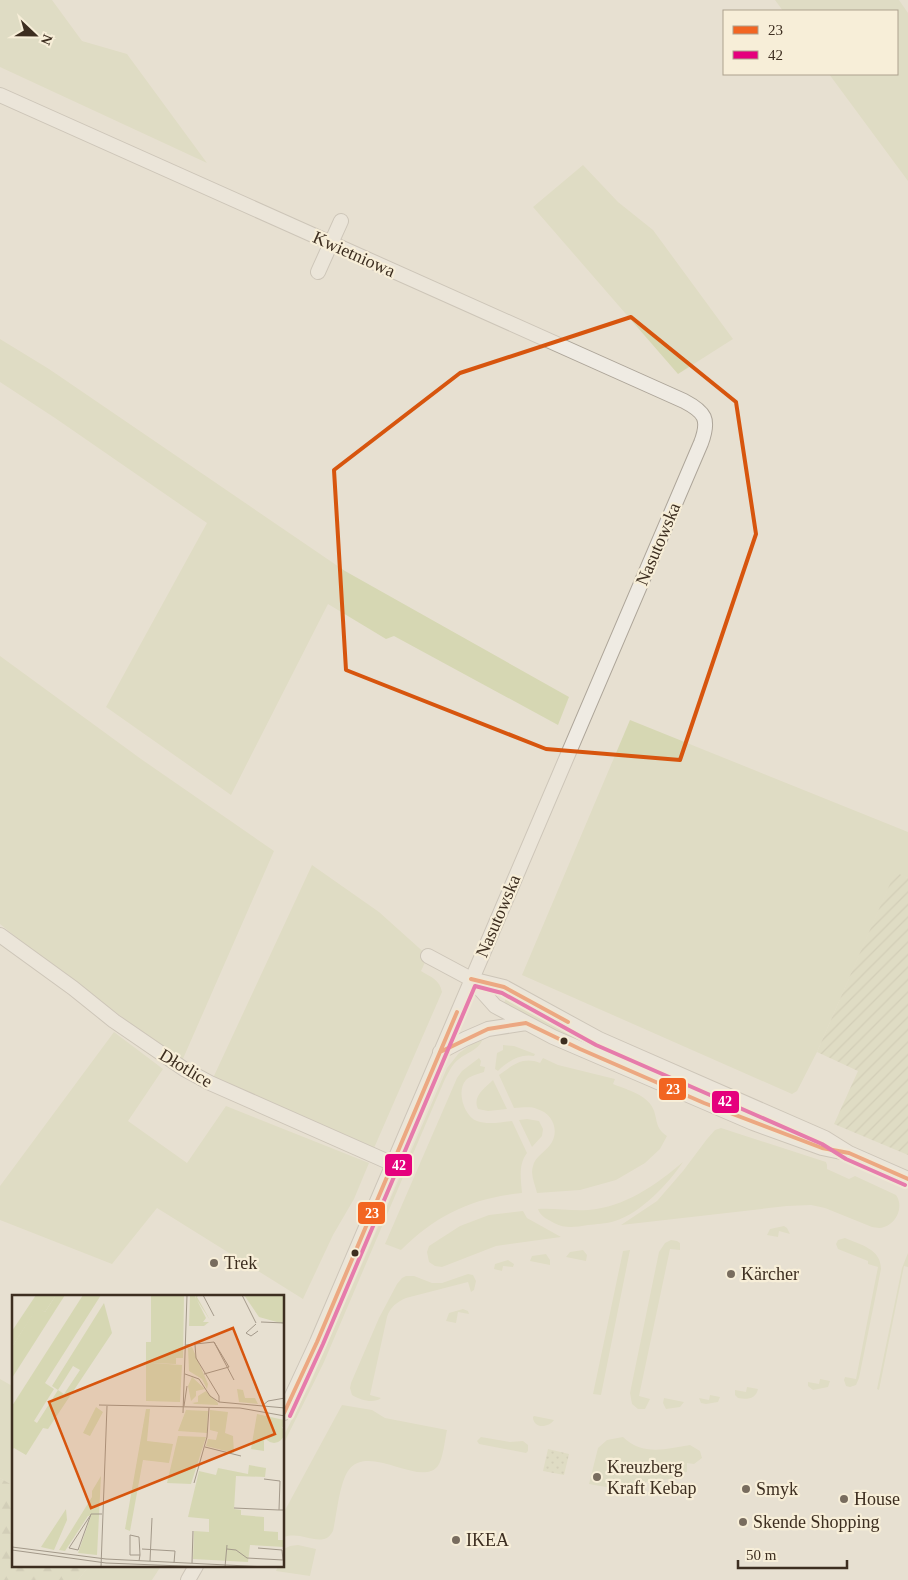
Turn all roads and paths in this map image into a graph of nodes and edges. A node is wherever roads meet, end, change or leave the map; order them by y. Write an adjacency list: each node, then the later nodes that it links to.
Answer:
1 (0, 95): 3 (street, Kwietniowa)
2 (341, 221): 3 (street)
3 (330, 243): 4 (street); 5 (street, Kwietniowa)
4 (318, 272)
5 (705, 417): 8 (street, Nasutowska)
6 (0, 935): 12 (street, Dłotlice)
7 (428, 956): 8 (street)
8 (471, 979): 9 (street); 10 (street, Nasutowska); 11 (street)
9 (526, 1023): 10 (street); 11 (street)
10 (440, 1052): 12 (street, Nasutowska)
11 (849, 1153): 13 (street)
12 (393, 1164): 14 (street, Nasutowska)
13 (908, 1179)
14 (285, 1411)
15 (195, 1568): 16 (street)
16 (188, 1580)

